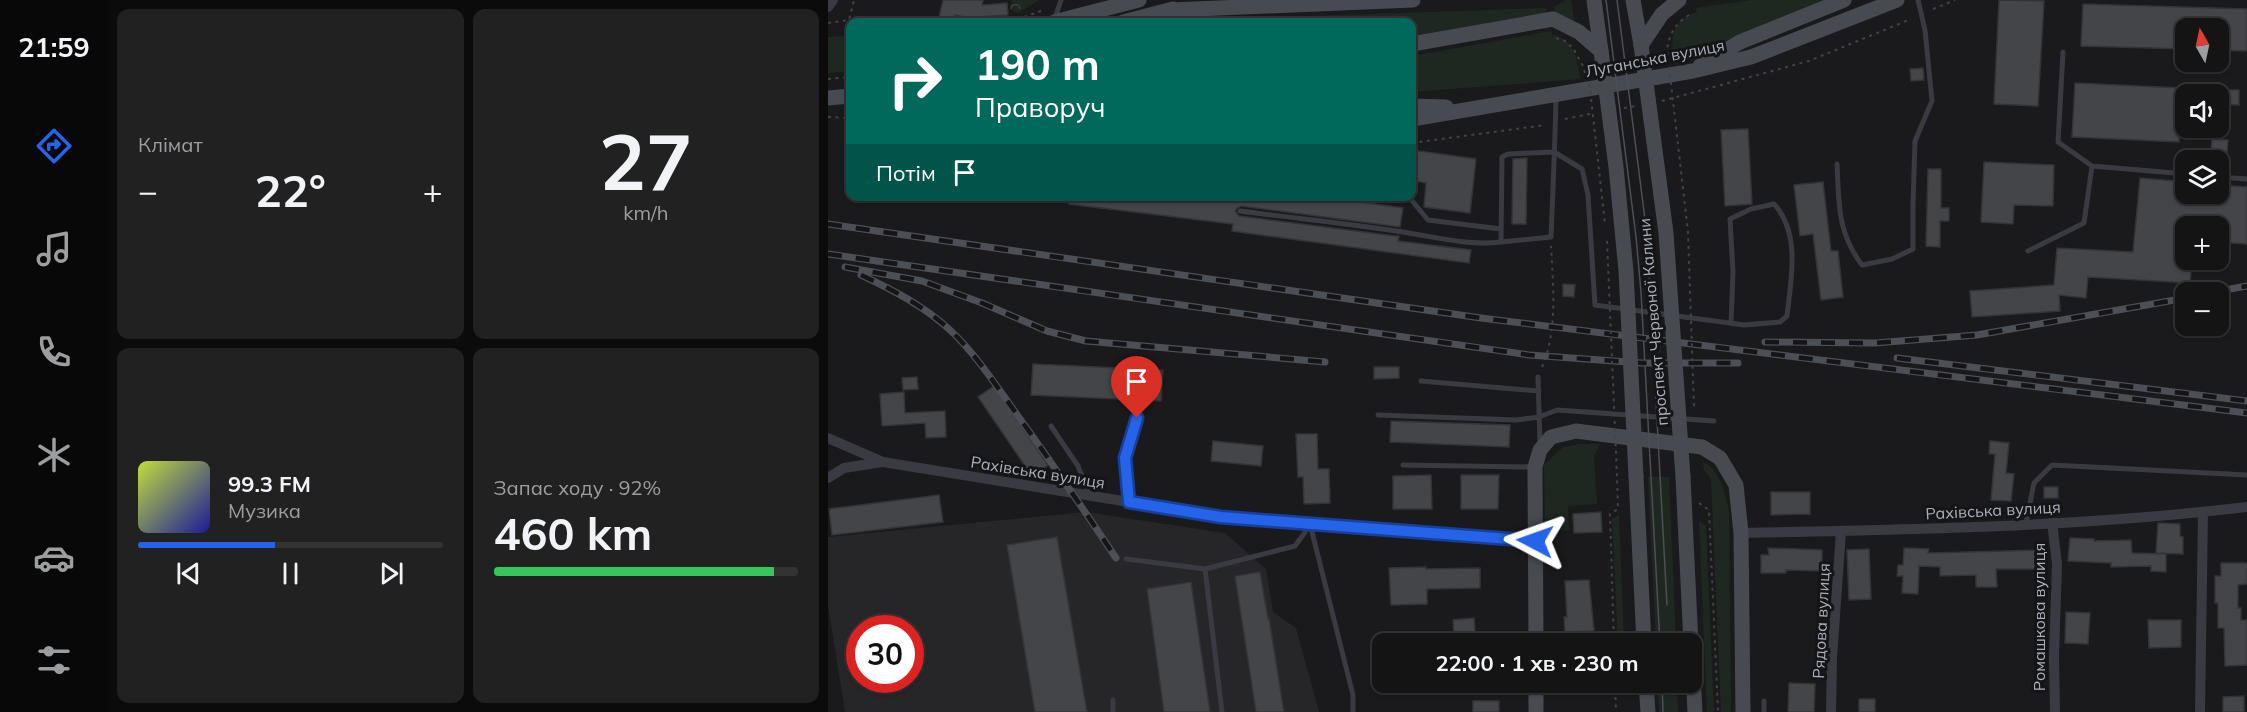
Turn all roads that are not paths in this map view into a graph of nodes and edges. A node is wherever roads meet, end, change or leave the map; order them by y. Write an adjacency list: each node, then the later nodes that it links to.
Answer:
1 (833, 0): 12 (street)
2 (1140, 0): 15 (main road)
3 (1214, 0): 13 (main road)
4 (1413, 0): 13 (main road)
5 (1594, 0): 18 (main road, проспект Червоної Калини)
6 (1633, 0): 17 (main road, проспект Червоної Калини)
7 (1679, 0): 17 (main road)
8 (1844, 0): 20 (main road)
9 (1897, 0): 20 (main road, Луганська вулиця)
10 (1918, 0): 28 (lane)
11 (1061, 2): 14 (lane)
12 (828, 7)
13 (1165, 16)
14 (1055, 18)
15 (1070, 18)
16 (1416, 43): 18 (main road)
17 (1641, 45): 68 (main road, проспект Червоної Калини, bridge)
18 (1601, 51): 67 (main road, проспект Червоної Калини, bridge)
19 (2063, 52): 29 (lane)
20 (1693, 71): 22 (main road, Луганська вулиця)
21 (846, 96): 23 (main road)
22 (1556, 96): 25 (main road, Луганська вулиця); 27 (lane)
23 (828, 98)
24 (1416, 106): 25 (main road)
25 (1470, 108): 26 (main road, Луганська вулиця)
26 (1416, 118)
27 (1554, 152): 35 (lane); 36 (lane); 38 (lane)
28 (1837, 164)
29 (2092, 166): 30 (lane); 37 (lane)
30 (2175, 173)
31 (2229, 178): 32 (lane)
32 (2247, 179)
33 (1412, 201): 35 (lane)
34 (1240, 211): 36 (lane)
35 (1501, 229): 36 (lane)
36 (1502, 242)
37 (2028, 251)
38 (1731, 323): 38 (lane)
39 (1538, 377): 41 (lane)
40 (1421, 381): 41 (lane)
41 (1539, 391): 43 (lane)
42 (1378, 415): 43 (lane)
43 (1539, 417): 45 (lane); 48 (lane)
44 (1137, 418): 55 (lane)
45 (1714, 421)
46 (1051, 426): 54 (lane)
47 (828, 438): 49 (street, Рахівська вулиця)
48 (1540, 450): 51 (main road); 62 (main road)
49 (883, 462): 53 (street); 54 (street, Рахівська вулиця)
50 (1403, 465): 51 (lane)
51 (1535, 467): 63 (main road)
52 (2247, 475): 59 (lane)
53 (828, 478)
54 (1089, 495): 55 (street, Рахівська вулиця)
55 (1129, 502): 60 (street, Рахівська вулиця)
56 (2247, 507): 57 (street, Рахівська вулиця)
57 (2203, 512): 58 (street, Рахівська вулиця); 84 (street)
58 (2052, 522): 59 (street, Рахівська вулиця); 83 (street, Ромашкова вулиця)
59 (2026, 523): 61 (street, Рахівська вулиця)
60 (1310, 524): 63 (street, Рахівська вулиця); 65 (lane); 76 (lane)
61 (1842, 532): 62 (street, Рахівська вулиця); 82 (street, Рядова вулиця)
62 (1741, 533): 80 (main road)
63 (1535, 541): 66 (main road)
64 (1126, 559): 65 (lane)
65 (1206, 569): 75 (lane)
66 (1536, 633)
67 (1643, 633)
68 (1691, 633)
69 (1536, 693): 77 (main road)
70 (1647, 693): 78 (main road)
71 (1694, 693): 79 (main road)
72 (1113, 700): 74 (lane)
73 (1764, 701): 81 (lane)
74 (1113, 712)
75 (1222, 712)
76 (1353, 712)
77 (1536, 712)
78 (1648, 712)
79 (1695, 712)
80 (1743, 712)
81 (1764, 712)
82 (1831, 712)
83 (2055, 712)
84 (2200, 712)

